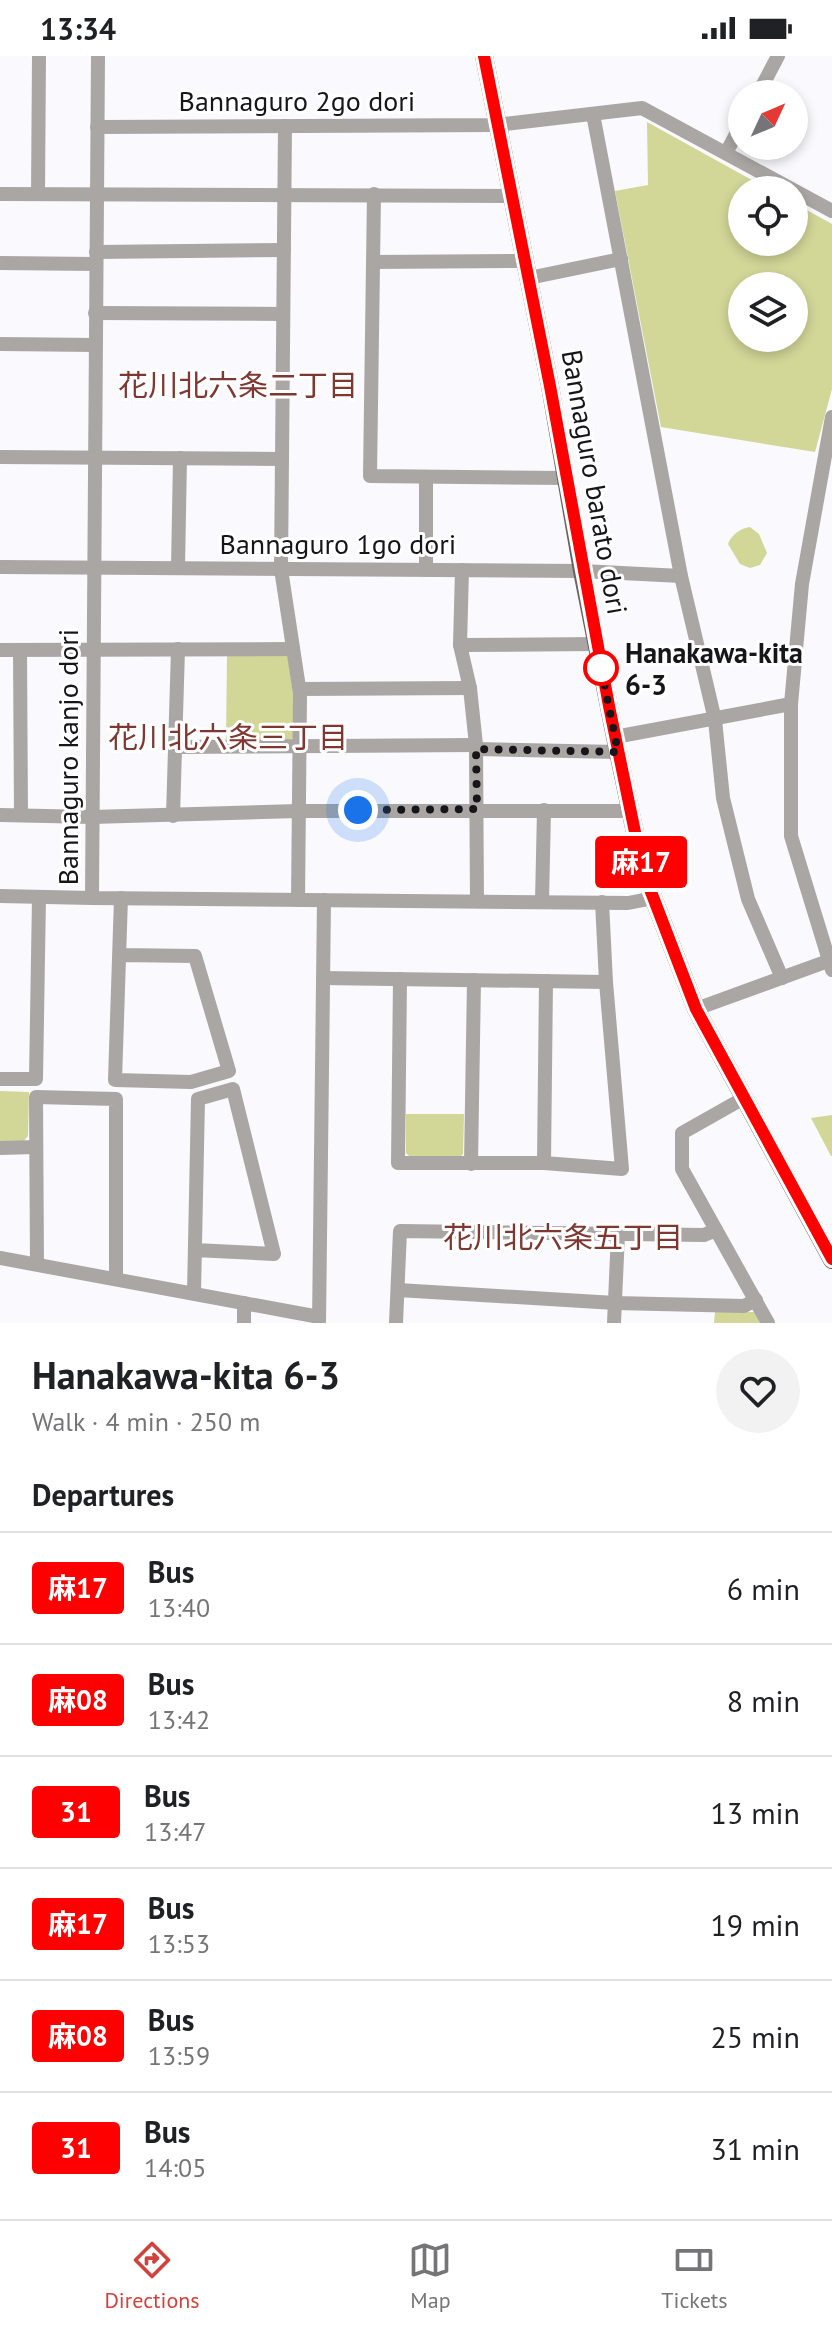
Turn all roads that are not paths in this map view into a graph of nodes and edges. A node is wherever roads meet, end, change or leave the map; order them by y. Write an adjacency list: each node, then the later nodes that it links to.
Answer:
1 (39, 56): 13 (street)
2 (98, 56): 9 (street, Bannaguro kanjo dori)
3 (484, 56): 7 (main road, Bannaguro barato dori)
4 (778, 56): 5 (street)
5 (765, 80)
6 (593, 114): 7 (street, Bannaguro 2go dori); 11 (street, Bannaguro 2go dori); 21 (street)
7 (496, 125): 8 (street, Bannaguro 2go dori); 17 (main road, Bannaguro barato dori)
8 (285, 126): 9 (street, Bannaguro 2go dori); 15 (street)
9 (97, 127): 14 (street, Bannaguro kanjo dori)
10 (728, 149): 11 (street)
11 (726, 153): 18 (street, Bannaguro 2go dori)
12 (0, 194): 13 (street)
13 (38, 194): 14 (street)
14 (97, 194): 15 (street); 20 (street, Bannaguro kanjo dori)
15 (285, 194): 16 (street); 19 (street)
16 (374, 194): 17 (street); 22 (street)
17 (512, 196): 24 (main road, Bannaguro barato dori)
18 (832, 211)
19 (284, 250): 20 (street); 26 (street)
20 (96, 258): 23 (street); 25 (street, Bannaguro kanjo dori)
21 (621, 259): 24 (street); 43 (street)
22 (373, 262): 24 (street); 34 (street)
23 (0, 263)
24 (527, 269): 35 (main road, Bannaguro barato dori)
25 (95, 313): 26 (street); 28 (street, Bannaguro kanjo dori)
26 (283, 314): 33 (street)
27 (0, 344): 28 (street)
28 (95, 345): 31 (street, Bannaguro kanjo dori)
29 (832, 417): 53 (street)
30 (0, 457): 31 (street)
31 (94, 458): 32 (street); 37 (street, Bannaguro kanjo dori)
32 (180, 458): 33 (street); 38 (street)
33 (282, 459): 39 (street)
34 (426, 477): 35 (street); 40 (street)
35 (566, 478): 42 (main road, Bannaguro barato dori)
36 (0, 567): 37 (street, Bannaguro 1go dori)
37 (93, 567): 38 (street, Bannaguro 1go dori); 46 (street, Bannaguro kanjo dori)
38 (178, 568): 39 (street, Bannaguro 1go dori)
39 (281, 569): 40 (street, Bannaguro 1go dori); 48 (street)
40 (426, 570): 41 (street, Bannaguro 1go dori)
41 (462, 570): 42 (street, Bannaguro 1go dori); 45 (street)
42 (582, 571): 43 (street, Bannaguro 1go dori); 44 (main road, Bannaguro barato dori)
43 (681, 576): 54 (street)
44 (597, 644): 45 (street); 55 (main road, Bannaguro barato dori)
45 (460, 645): 51 (street)
46 (92, 649): 47 (street); 50 (street); 66 (street, Bannaguro kanjo dori)
47 (178, 649): 48 (street); 56 (street)
48 (293, 649): 52 (street)
49 (0, 650): 50 (street)
50 (20, 650): 64 (street)
51 (470, 688): 52 (street); 58 (street)
52 (300, 689): 57 (street)
53 (791, 704): 54 (street); 78 (street)
54 (715, 720): 55 (street); 80 (street)
55 (616, 745): 58 (street); 62 (main road, Bannaguro barato dori)
56 (175, 747): 57 (street); 65 (street)
57 (300, 747): 58 (street); 61 (street)
58 (476, 747): 59 (street)
59 (477, 809): 60 (street); 61 (street); 74 (street)
60 (544, 810): 62 (street); 75 (street)
61 (299, 811): 65 (street); 72 (street)
62 (631, 811): 71 (main road, Bannaguro barato dori)
63 (0, 815): 64 (street)
64 (21, 815): 66 (street)
65 (173, 816): 66 (street)
66 (92, 817): 69 (street, Bannaguro kanjo dori)
67 (0, 896): 68 (street)
68 (39, 897): 69 (street); 86 (street)
69 (92, 898): 70 (street, Bannaguro kanjo dori)
70 (121, 898): 72 (street, Bannaguro kanjo dori); 77 (street)
71 (654, 898): 76 (street, Bannaguro kanjo dori); 85 (main road, Bannaguro barato dori)
72 (298, 900): 73 (street, Bannaguro kanjo dori)
73 (324, 900): 74 (street, Bannaguro kanjo dori); 79 (street)
74 (477, 901): 75 (street, Bannaguro kanjo dori)
75 (542, 902): 76 (street, Bannaguro kanjo dori)
76 (602, 902): 84 (street)
77 (119, 955): 77 (street)
78 (830, 966): 80 (street)
79 (323, 978): 81 (street); 104 (street)
80 (782, 978): 85 (street)
81 (400, 979): 82 (street); 91 (street)
82 (474, 980): 83 (street); 91 (street)
83 (546, 981): 84 (street); 90 (street)
84 (606, 982): 90 (street)
85 (696, 1009): 87 (main road, Bannaguro barato dori)
86 (0, 1079)
87 (744, 1098): 92 (street); 96 (main road, Bannaguro barato dori)
88 (36, 1147): 89 (street); 97 (street); 98 (street)
89 (0, 1148)
90 (544, 1163): 91 (street)
91 (471, 1164)
92 (716, 1230): 93 (street); 101 (street)
93 (618, 1234): 99 (street); 103 (street)
94 (195, 1250): 94 (street); 100 (street)
95 (0, 1258): 97 (street)
96 (832, 1260)
97 (37, 1264): 98 (street)
98 (116, 1279): 100 (street)
99 (398, 1290): 103 (street); 106 (street)
100 (194, 1293): 102 (street)
101 (756, 1300): 103 (street); 108 (street)
102 (244, 1303): 104 (street); 105 (street)
103 (615, 1303): 107 (street)
104 (319, 1320)
105 (244, 1323)
106 (396, 1323)
107 (614, 1323)
108 (768, 1323)

